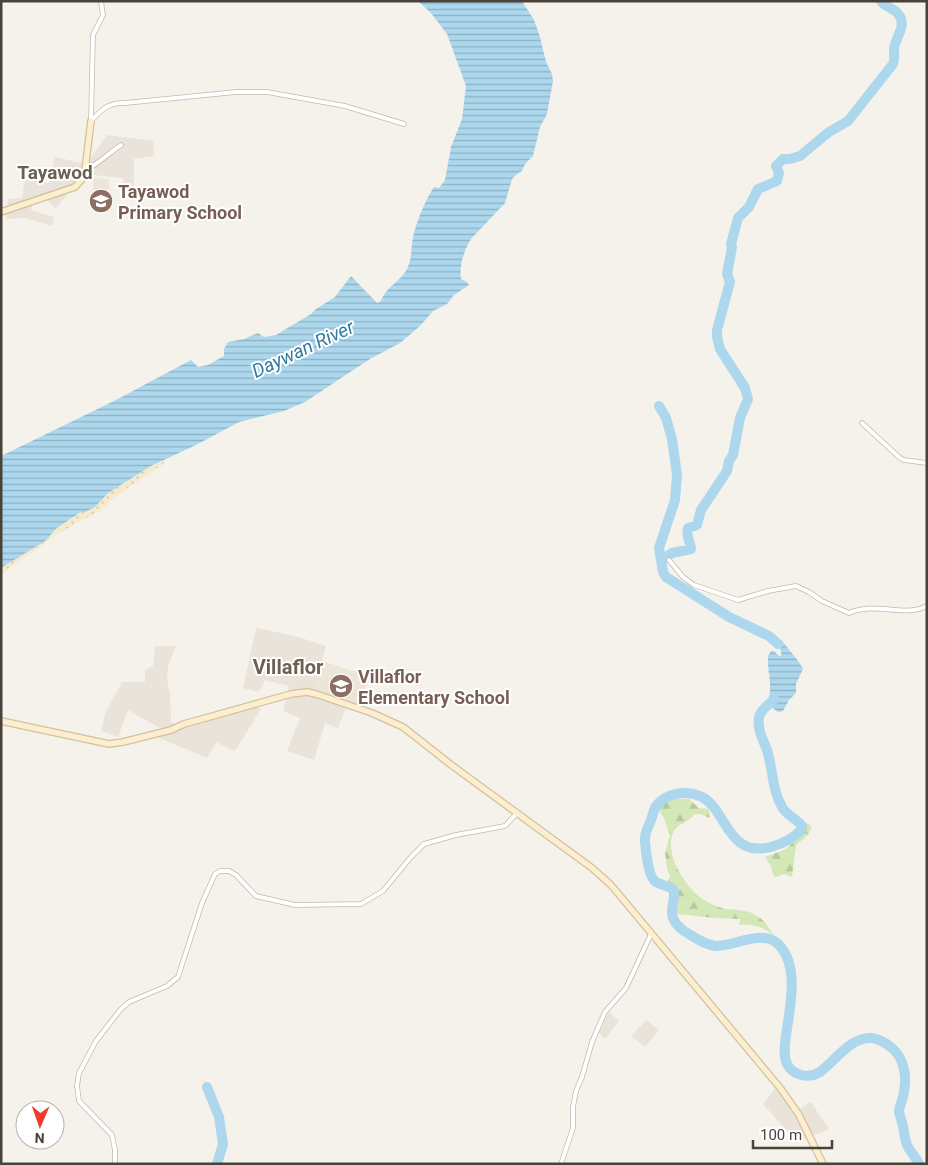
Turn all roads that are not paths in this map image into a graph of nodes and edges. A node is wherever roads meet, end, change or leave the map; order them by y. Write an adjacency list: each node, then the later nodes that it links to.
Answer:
1 (100, 1): 2 (street)
2 (91, 121): 3 (street); 5 (street)
3 (404, 124)
4 (121, 145): 5 (street)
5 (85, 170): 6 (street)
6 (1, 212)
7 (862, 423): 8 (street)
8 (927, 463)
9 (669, 560): 10 (street)
10 (927, 606)
11 (1, 721): 12 (street)
12 (517, 812): 13 (street); 14 (street)
13 (651, 934): 15 (street); 16 (street)
14 (115, 1164)
15 (560, 1164)
16 (823, 1164)

